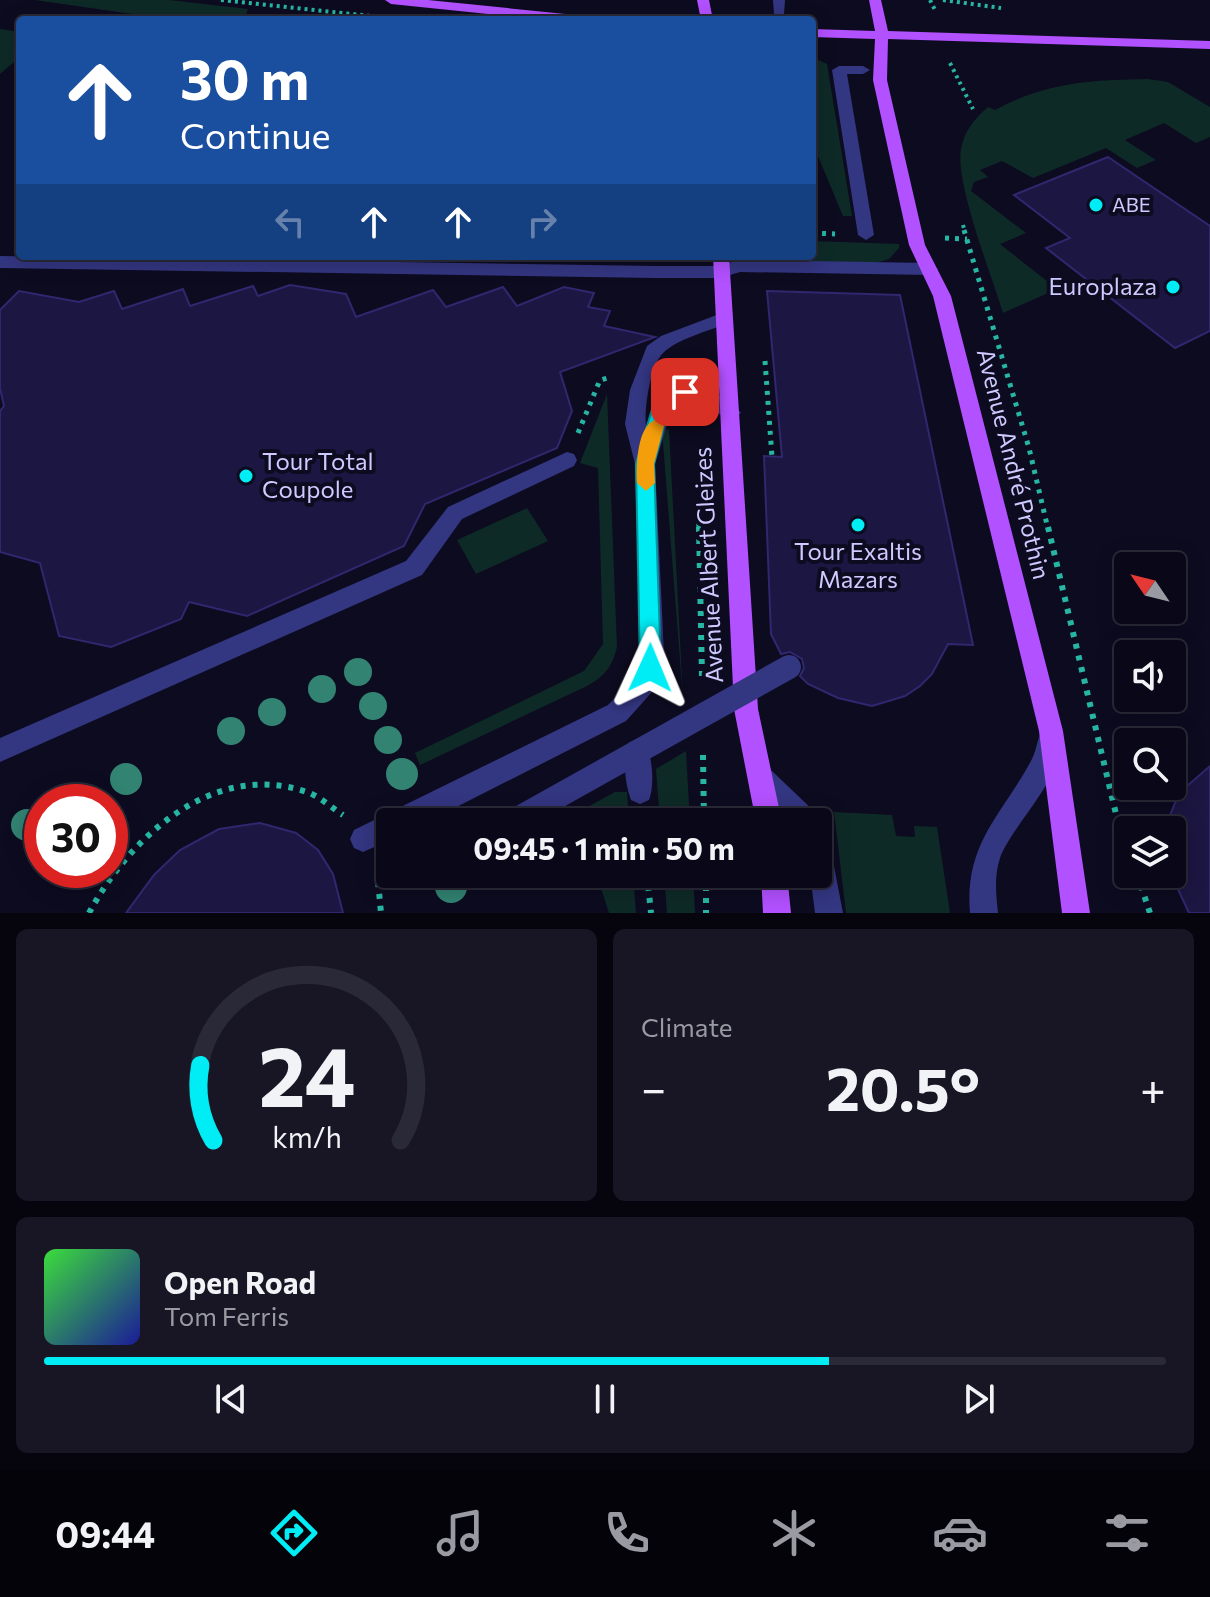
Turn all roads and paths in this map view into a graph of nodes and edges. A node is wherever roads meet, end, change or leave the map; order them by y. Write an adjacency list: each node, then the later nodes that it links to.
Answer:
1 (221, 0): 4 (path)
2 (391, 0): 5 (main road)
3 (875, 0): 7 (main road, Avenue André Prothin)
4 (370, 16)
5 (546, 16)
6 (816, 33): 7 (main road)
7 (882, 35): 8 (main road); 20 (main road, Avenue André Prothin)
8 (1210, 45)
9 (949, 61): 11 (path)
10 (863, 70): 13 (street)
11 (973, 109)
12 (963, 225): 15 (path)
13 (866, 235)
14 (947, 238): 15 (path)
15 (967, 239): 42 (path)
16 (235, 261): 17 (street); 18 (street)
17 (0, 262)
18 (332, 262): 19 (street)
19 (721, 264): 20 (street); 21 (main road, Avenue Albert Gleizes)
20 (930, 269): 31 (main road, Avenue André Prothin)
21 (722, 319): 24 (main road, Avenue Albert Gleizes); 27 (street)
22 (765, 361): 25 (path)
23 (597, 387): 26 (path)
24 (731, 413): 27 (street); 35 (main road, Avenue Albert Gleizes)
25 (772, 457)
26 (567, 460): 33 (street)
27 (645, 464): 37 (street)
28 (698, 487): 30 (path)
29 (789, 667): 34 (street, bridge)
30 (702, 694)
31 (1051, 731): 56 (street); 57 (main road, Avenue André Prothin)
32 (703, 742): 39 (path)
33 (0, 750)
34 (637, 751): 36 (street); 38 (street, bridge)
35 (763, 780): 40 (main road, Avenue Albert Gleizes); 41 (street)
36 (640, 791)
37 (428, 808)
38 (537, 808)
39 (704, 808)
40 (767, 808)
41 (792, 808)
42 (1117, 816)
43 (376, 833): 44 (street)
44 (363, 839): 50 (path); 51 (path)
45 (648, 888): 52 (path)
46 (706, 888): 53 (path)
47 (775, 888): 54 (main road)
48 (825, 888): 55 (street)
49 (1142, 888): 58 (path)
50 (89, 913)
51 (381, 913)
52 (651, 913)
53 (706, 913)
54 (777, 913)
55 (829, 913)
56 (984, 913)
57 (1076, 913)
58 (1150, 913)

